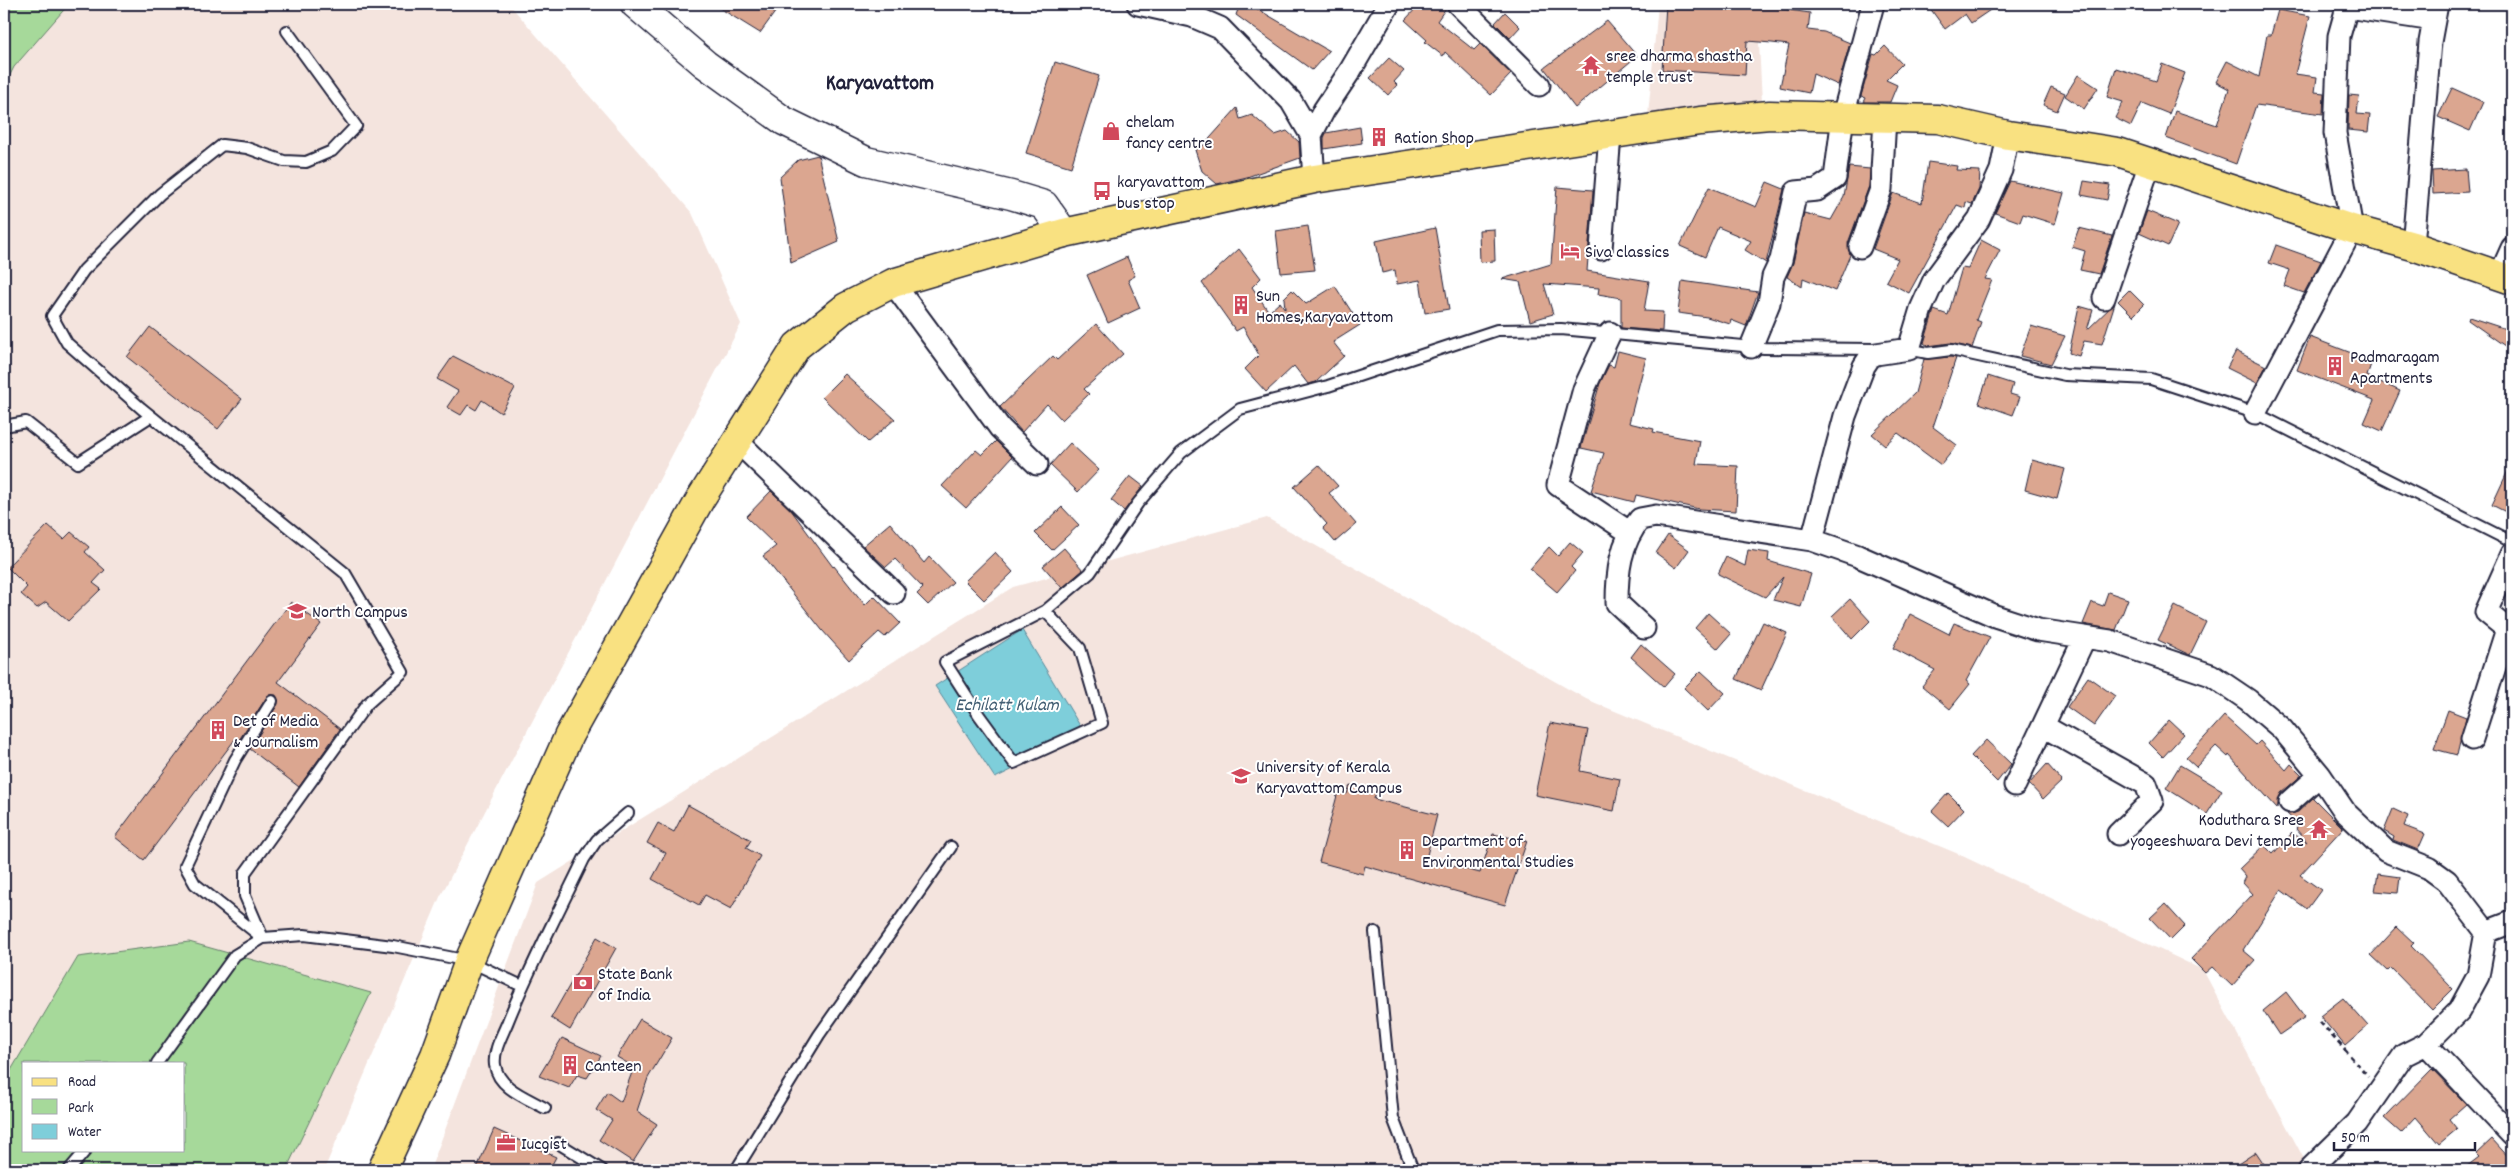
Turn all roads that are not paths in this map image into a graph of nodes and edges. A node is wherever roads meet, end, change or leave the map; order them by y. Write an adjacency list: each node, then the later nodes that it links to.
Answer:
1 (635, 4): 18 (main road)
2 (1138, 4): 13 (street)
3 (1389, 4): 13 (street)
4 (1458, 4): 9 (street)
5 (1873, 4): 10 (street)
6 (2347, 5): 7 (street); 17 (street)
7 (2435, 12): 19 (street)
8 (287, 31): 30 (lane)
9 (1539, 85)
10 (1843, 116): 11 (main road); 14 (main road); 27 (street)
11 (1885, 118): 12 (main road); 20 (street)
12 (2008, 134): 15 (main road); 28 (street)
13 (1311, 135): 16 (street)
14 (1610, 135): 16 (main road); 22 (street)
15 (2150, 163): 17 (main road); 25 (street)
16 (1314, 179): 18 (main road)
17 (2352, 229): 19 (main road); 29 (street)
18 (1064, 233): 24 (main road)
19 (2413, 246): 23 (main road)
20 (1860, 247)
21 (2512, 248): 23 (street)
22 (1601, 249)
23 (2506, 278)
24 (893, 283): 32 (main road); 33 (street)
25 (2104, 298)
26 (1610, 333): 27 (lane); 34 (street); 39 (lane)
27 (1751, 347): 28 (lane)
28 (1909, 349): 29 (lane); 35 (street)
29 (2255, 412): 36 (lane)
30 (152, 416): 31 (lane); 54 (lane)
31 (4, 426)
32 (737, 441): 38 (street); 55 (main road)
33 (1037, 464)
34 (1629, 532): 35 (street); 40 (street)
35 (1812, 540): 41 (street)
36 (2512, 542)
37 (2512, 554): 44 (street)
38 (894, 593)
39 (1045, 611): 39 (lane)
40 (1644, 628)
41 (2085, 637): 43 (street); 45 (street)
42 (272, 701): 54 (lane)
43 (2043, 726): 46 (street); 49 (street)
44 (2472, 739)
45 (2320, 775): 47 (street); 53 (street)
46 (2015, 785)
47 (2290, 802)
48 (628, 813): 56 (lane)
49 (2118, 834)
50 (951, 847): 66 (lane)
51 (2512, 922): 53 (street)
52 (1375, 932): 67 (lane)
53 (2486, 932): 57 (street)
54 (263, 938): 55 (lane); 58 (lane)
55 (469, 961): 56 (lane); 64 (main road)
56 (522, 986): 59 (lane)
57 (2426, 1044): 60 (street); 68 (street)
58 (158, 1062)
59 (545, 1108)
60 (2512, 1135)
61 (558, 1143): 65 (lane)
62 (84, 1152): 63 (lane)
63 (69, 1170)
64 (382, 1170)
65 (602, 1170)
66 (736, 1170)
67 (1413, 1170)
68 (2309, 1170)

